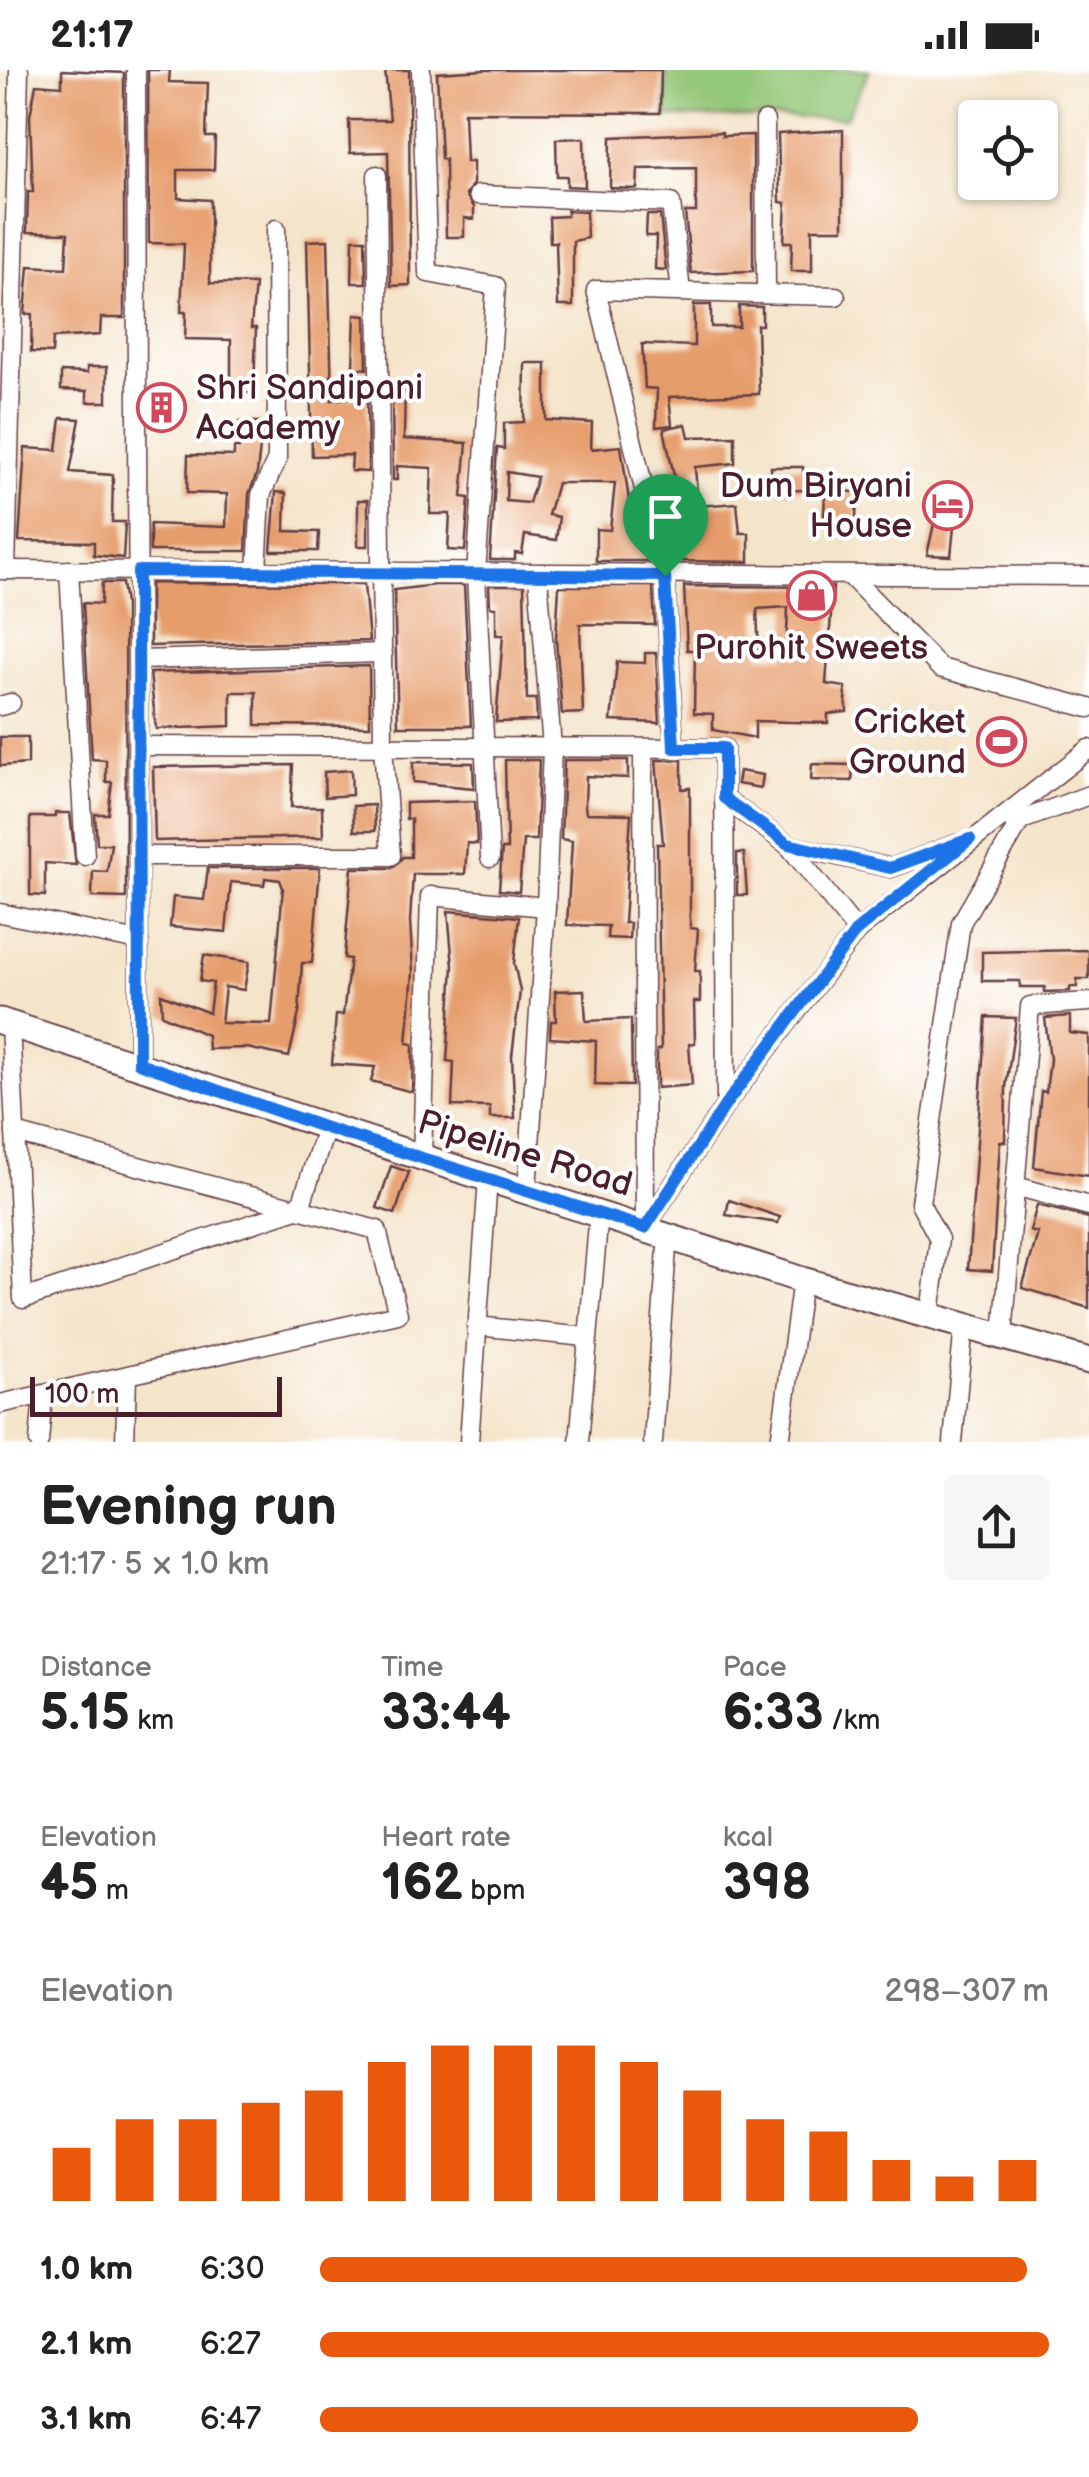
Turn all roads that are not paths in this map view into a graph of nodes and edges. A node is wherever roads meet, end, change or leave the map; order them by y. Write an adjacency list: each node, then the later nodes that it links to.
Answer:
1 (19, 70): 11 (street)
2 (136, 70): 14 (street)
3 (421, 70): 17 (street)
4 (765, 121): 9 (street)
5 (378, 175): 16 (street)
6 (478, 194): 8 (street)
7 (276, 229): 15 (street)
8 (681, 292): 9 (street); 19 (street)
9 (766, 294): 10 (street)
10 (836, 296)
11 (6, 367): 12 (street)
12 (3, 570): 13 (street)
13 (70, 570): 14 (street); 37 (street)
14 (138, 571): 15 (street); 23 (street)
15 (258, 572): 16 (street)
16 (382, 573): 17 (street); 22 (street)
17 (476, 574): 18 (street); 27 (street)
18 (538, 576): 19 (street); 28 (street)
19 (665, 576): 21 (street); 30 (street)
20 (1089, 576): 21 (street)
21 (852, 578): 24 (street)
22 (383, 652): 23 (street); 26 (street)
23 (138, 660): 25 (street)
24 (1089, 708)
25 (139, 746): 26 (street); 38 (street)
26 (384, 746): 27 (street); 38 (street)
27 (482, 747): 28 (street); 39 (street)
28 (552, 747): 29 (street); 40 (street)
29 (643, 748): 30 (street); 57 (street)
30 (674, 748): 33 (street)
31 (1089, 749): 35 (street)
32 (1089, 795): 34 (street)
33 (724, 798): 36 (street); 47 (street)
34 (1022, 820): 35 (street); 59 (street)
35 (970, 839): 36 (street); 42 (street)
36 (788, 844): 42 (street)
37 (85, 856)
38 (139, 856): 43 (street)
39 (490, 858)
40 (546, 907): 50 (street); 53 (street)
41 (0, 913): 43 (street)
42 (857, 930): 47 (street)
43 (139, 941): 46 (street)
44 (1089, 1002): 52 (street)
45 (5, 1022): 46 (main road, Pipeline Road); 49 (street)
46 (139, 1063): 48 (main road, Pipeline Road)
47 (726, 1104): 57 (street)
48 (326, 1128): 50 (main road, Pipeline Road); 55 (street)
49 (15, 1134): 55 (street); 55 (street)
50 (422, 1158): 51 (main road, Pipeline Road)
51 (488, 1179): 53 (main road, Pipeline Road); 61 (street)
52 (1015, 1186): 54 (street); 63 (street)
53 (527, 1190): 56 (main road, Pipeline Road)
54 (1089, 1206)
55 (300, 1208): 65 (street)
56 (599, 1213): 57 (main road, Pipeline Road); 62 (street)
57 (656, 1231): 58 (main road, Pipeline Road); 72 (street)
58 (802, 1280): 59 (main road, Pipeline Road); 73 (street)
59 (930, 1315): 60 (main road, Pipeline Road)
60 (964, 1324): 63 (main road, Pipeline Road); 74 (street)
61 (476, 1326): 62 (street); 70 (street)
62 (586, 1336): 71 (street)
63 (1002, 1336): 64 (main road, Pipeline Road)
64 (1089, 1361)
65 (127, 1376): 66 (street); 69 (street)
66 (43, 1395): 67 (street); 68 (street)
67 (0, 1404)
68 (40, 1442)
69 (125, 1442)
70 (469, 1442)
71 (578, 1442)
72 (653, 1442)
73 (780, 1442)
74 (953, 1442)

